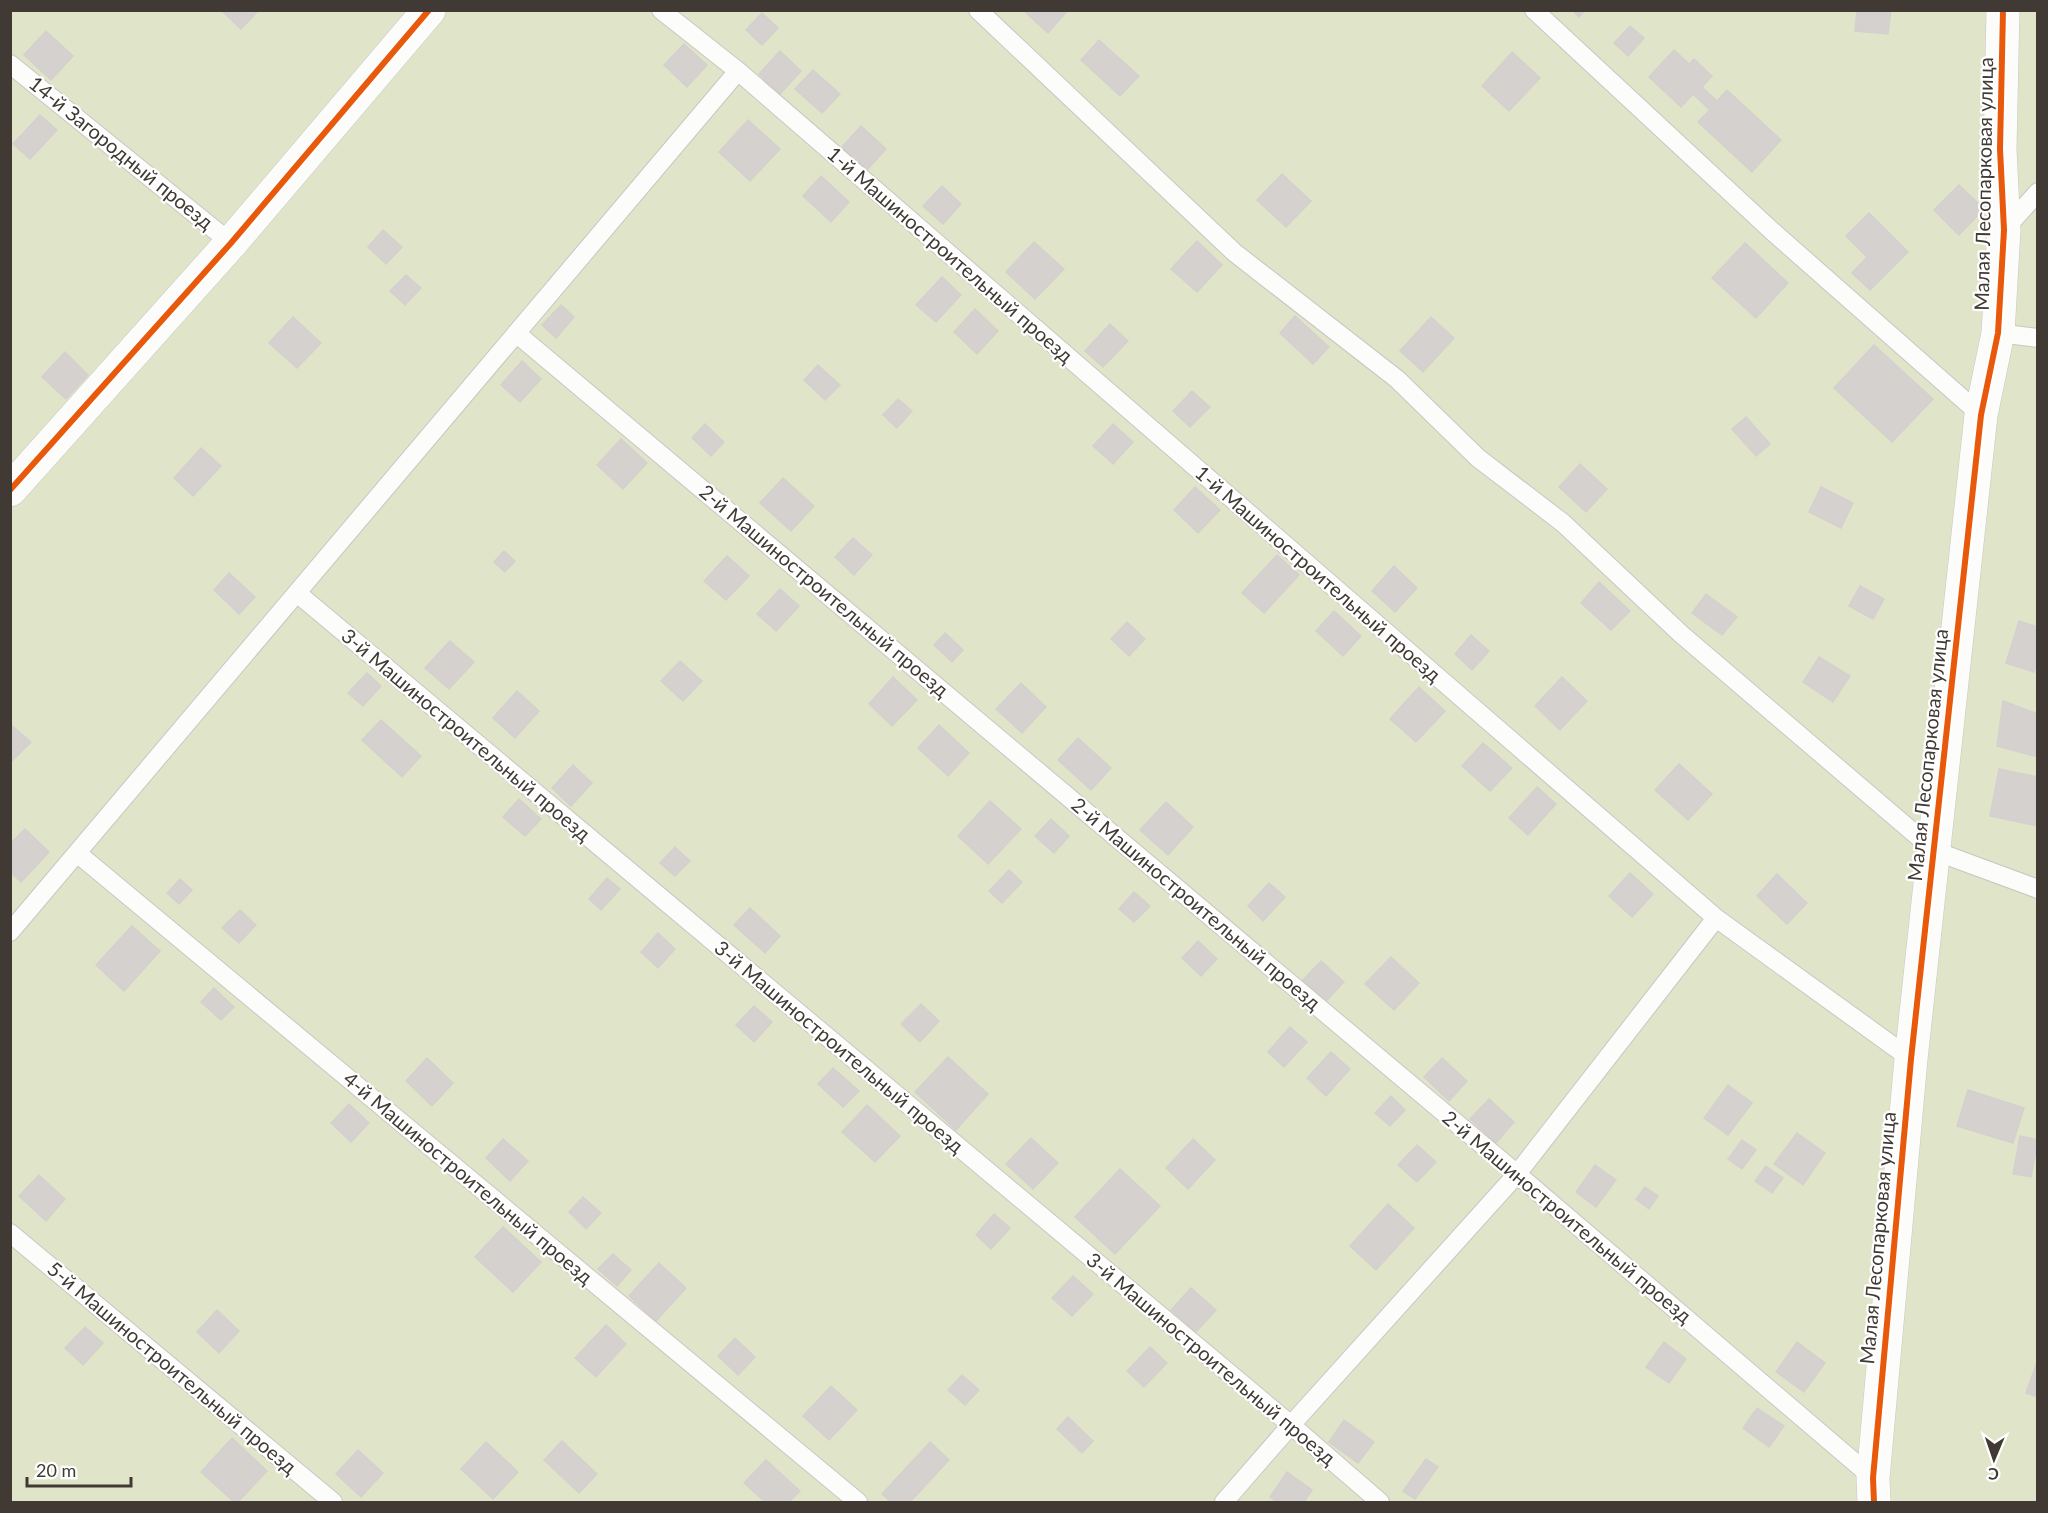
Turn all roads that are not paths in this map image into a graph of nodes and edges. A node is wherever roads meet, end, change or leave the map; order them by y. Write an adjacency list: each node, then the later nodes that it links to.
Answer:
1 (429, 10): 10 (street)
2 (662, 10): 7 (lane, 1-й Машиностроительный проезд)
3 (978, 10): 17 (lane)
4 (1534, 10): 14 (lane)
5 (2003, 10): 9 (street, Малая Лесопарковая улица)
6 (10, 64): 10 (lane, 14-й Загородный проезд)
7 (738, 71): 11 (lane); 20 (lane, 1-й Машиностроительный проезд)
8 (2037, 192): 9 (lane)
9 (2004, 230): 12 (street, Малая Лесопарковая улица)
10 (231, 243): 15 (street)
11 (516, 333): 16 (lane); 23 (lane, 2-й Машиностроительный проезд)
12 (1998, 333): 13 (lane); 14 (street, Малая Лесопарковая улица)
13 (2037, 338)
14 (1981, 415): 17 (street, Малая Лесопарковая улица)
15 (10, 490)
16 (297, 593): 18 (lane); 25 (lane, 3-й Машиностроительный проезд)
17 (1935, 852): 19 (lane); 22 (street, Малая Лесопарковая улица)
18 (77, 853): 21 (lane); 28 (lane, 4-й Машиностроительный проезд)
19 (2037, 889)
20 (1716, 918): 22 (lane, 1-й Машиностроительный проезд); 23 (lane)
21 (10, 932)
22 (1911, 1059): 26 (street, Малая Лесопарковая улица)
23 (1517, 1174): 25 (lane); 26 (lane, 2-й Машиностроительный проезд)
24 (10, 1233): 27 (lane, 5-й Машиностроительный проезд)
25 (1291, 1425): 29 (lane); 30 (lane, 3-й Машиностроительный проезд)
26 (1873, 1490)
27 (333, 1503)
28 (858, 1503)
29 (1224, 1503)
30 (1380, 1503)

